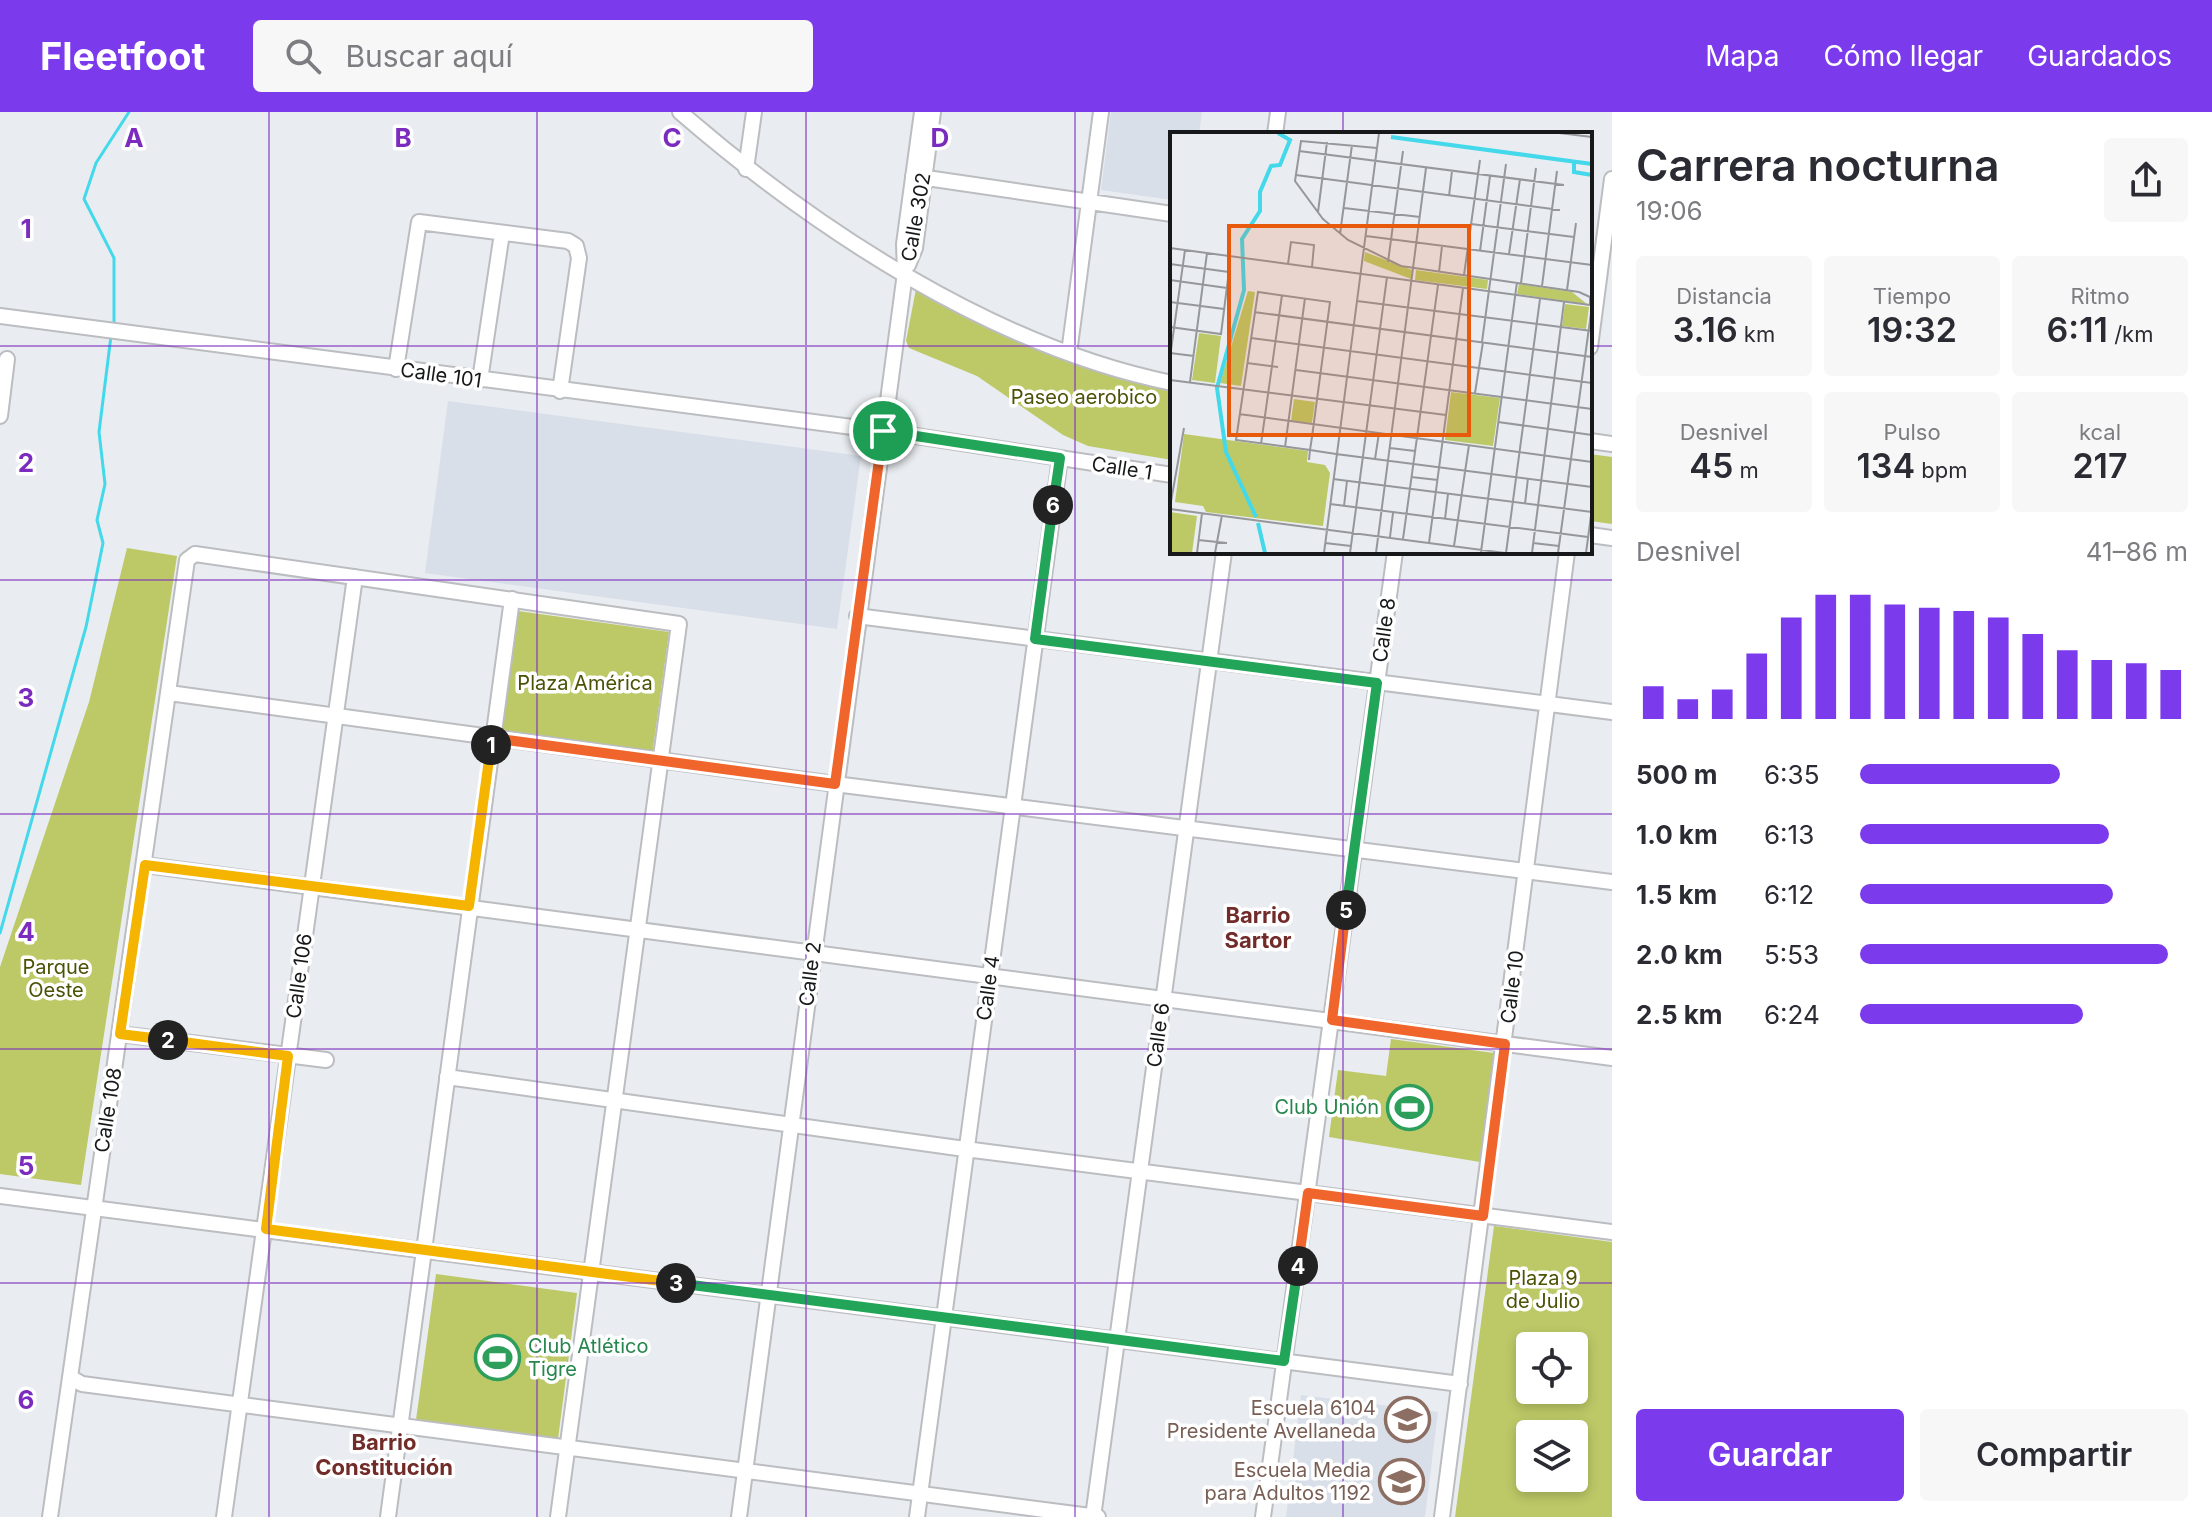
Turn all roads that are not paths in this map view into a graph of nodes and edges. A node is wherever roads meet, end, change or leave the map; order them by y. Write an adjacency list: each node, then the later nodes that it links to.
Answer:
1 (680, 112): 8 (street)
2 (754, 112): 8 (street)
3 (922, 112): 9 (street, Calle 302)
4 (933, 112): 9 (street, Calle 302)
5 (1101, 112): 11 (street)
6 (1278, 112): 7 (street)
7 (1275, 132)
8 (746, 169): 15 (street)
9 (918, 177): 11 (street); 15 (street, Calle 302)
10 (1612, 179): 14 (street)
11 (1089, 203): 12 (street); 18 (street)
12 (1170, 214)
13 (502, 233): 20 (street); 21 (street); 23 (street)
14 (1601, 268): 17 (street)
15 (905, 273): 18 (street); 25 (street, Calle 302)
16 (0, 316): 20 (street, Calle 101)
17 (1592, 333)
18 (1069, 353): 22 (street)
19 (7, 359): 24 (street)
20 (396, 369): 21 (street, Calle 101)
21 (480, 380): 23 (street, Calle 101)
22 (1170, 382)
23 (560, 391): 25 (street, Calle 101)
24 (0, 416)
25 (883, 431): 28 (street, Calle 1); 37 (street, Calle 2)
26 (1592, 441): 27 (street)
27 (1612, 444)
28 (1060, 458): 29 (street, Calle 1); 38 (street, Calle 4)
29 (1170, 475)
30 (1592, 535): 31 (street)
31 (1612, 538)
32 (1224, 554): 39 (street, Calle 6)
33 (1395, 554): 40 (street, Calle 8)
34 (1567, 554): 42 (street, Calle 10)
35 (355, 577): 36 (street); 41 (street, Calle 108); 44 (street, Calle 106)
36 (512, 599): 45 (street); 46 (street)
37 (857, 616): 38 (street); 47 (street, Calle 2)
38 (1035, 639): 39 (street); 48 (street, Calle 4)
39 (1209, 663): 40 (street); 49 (street, Calle 6)
40 (1377, 683): 42 (street); 50 (street, Calle 8)
41 (169, 693): 44 (street); 51 (street, Calle 108)
42 (1548, 704): 43 (street); 52 (street, Calle 10)
43 (1612, 712)
44 (335, 715): 45 (street); 54 (street, Calle 106)
45 (492, 738): 46 (street); 55 (street)
46 (660, 760): 47 (street); 56 (street)
47 (835, 784): 48 (street); 57 (street, Calle 2)
48 (1013, 806): 49 (street); 58 (street, Calle 4)
49 (1186, 828): 50 (street); 59 (street, Calle 6)
50 (1354, 848): 52 (street); 60 (street, Calle 8)
51 (145, 865): 54 (street); 61 (street, Calle 108)
52 (1527, 870): 53 (street); 62 (street, Calle 10)
53 (1612, 882)
54 (311, 887): 55 (street); 63 (street, Calle 106)
55 (469, 906): 56 (street); 66 (street)
56 (638, 928): 57 (street); 67 (street)
57 (813, 953): 58 (street); 68 (street, Calle 2)
58 (990, 977): 59 (street); 69 (street, Calle 4)
59 (1163, 1000): 60 (street); 70 (street, Calle 6)
60 (1332, 1020): 62 (street); 71 (street, Calle 8)
61 (120, 1034): 63 (street); 73 (street, Calle 108)
62 (1505, 1044): 64 (street); 74 (street, Calle 10)
63 (288, 1056): 65 (street); 75 (street, Calle 106)
64 (1612, 1058)
65 (326, 1060)
66 (447, 1077): 67 (street); 77 (street)
67 (615, 1101): 68 (street); 78 (street)
68 (791, 1125): 69 (street); 79 (street, Calle 2)
69 (965, 1149): 70 (street); 80 (street, Calle 4)
70 (1140, 1171): 71 (street); 81 (street, Calle 6)
71 (1308, 1193): 74 (street); 82 (street, Calle 8)
72 (0, 1196): 73 (street)
73 (94, 1205): 75 (street); 83 (street, Calle 108)
74 (1483, 1216): 76 (street); 84 (street, Calle 10)
75 (266, 1229): 77 (street); 85 (street, Calle 106)
76 (1612, 1232)
77 (424, 1249): 78 (street); 86 (street)
78 (593, 1272): 79 (street); 87 (street)
79 (768, 1295): 80 (street); 88 (street, Calle 2)
80 (943, 1317): 81 (street); 89 (street, Calle 4)
81 (1116, 1340): 82 (street); 97 (street, Calle 6)
82 (1284, 1361): 84 (street); 98 (street, Calle 8)
83 (70, 1377): 85 (street); 91 (street, Calle 108)
84 (1460, 1384): 99 (street, Calle 10)
85 (241, 1405): 86 (street); 92 (street, Calle 106)
86 (401, 1426): 87 (street); 93 (street)
87 (568, 1449): 88 (street); 94 (street)
88 (745, 1472): 89 (street); 95 (street, Calle 2)
89 (919, 1496): 90 (street); 96 (street, Calle 4)
90 (1005, 1512): 97 (street)
91 (50, 1517)
92 (224, 1517)
93 (388, 1517)
94 (558, 1517)
95 (739, 1517)
96 (917, 1517)
97 (1094, 1517)
98 (1263, 1517)
99 (1442, 1517)

